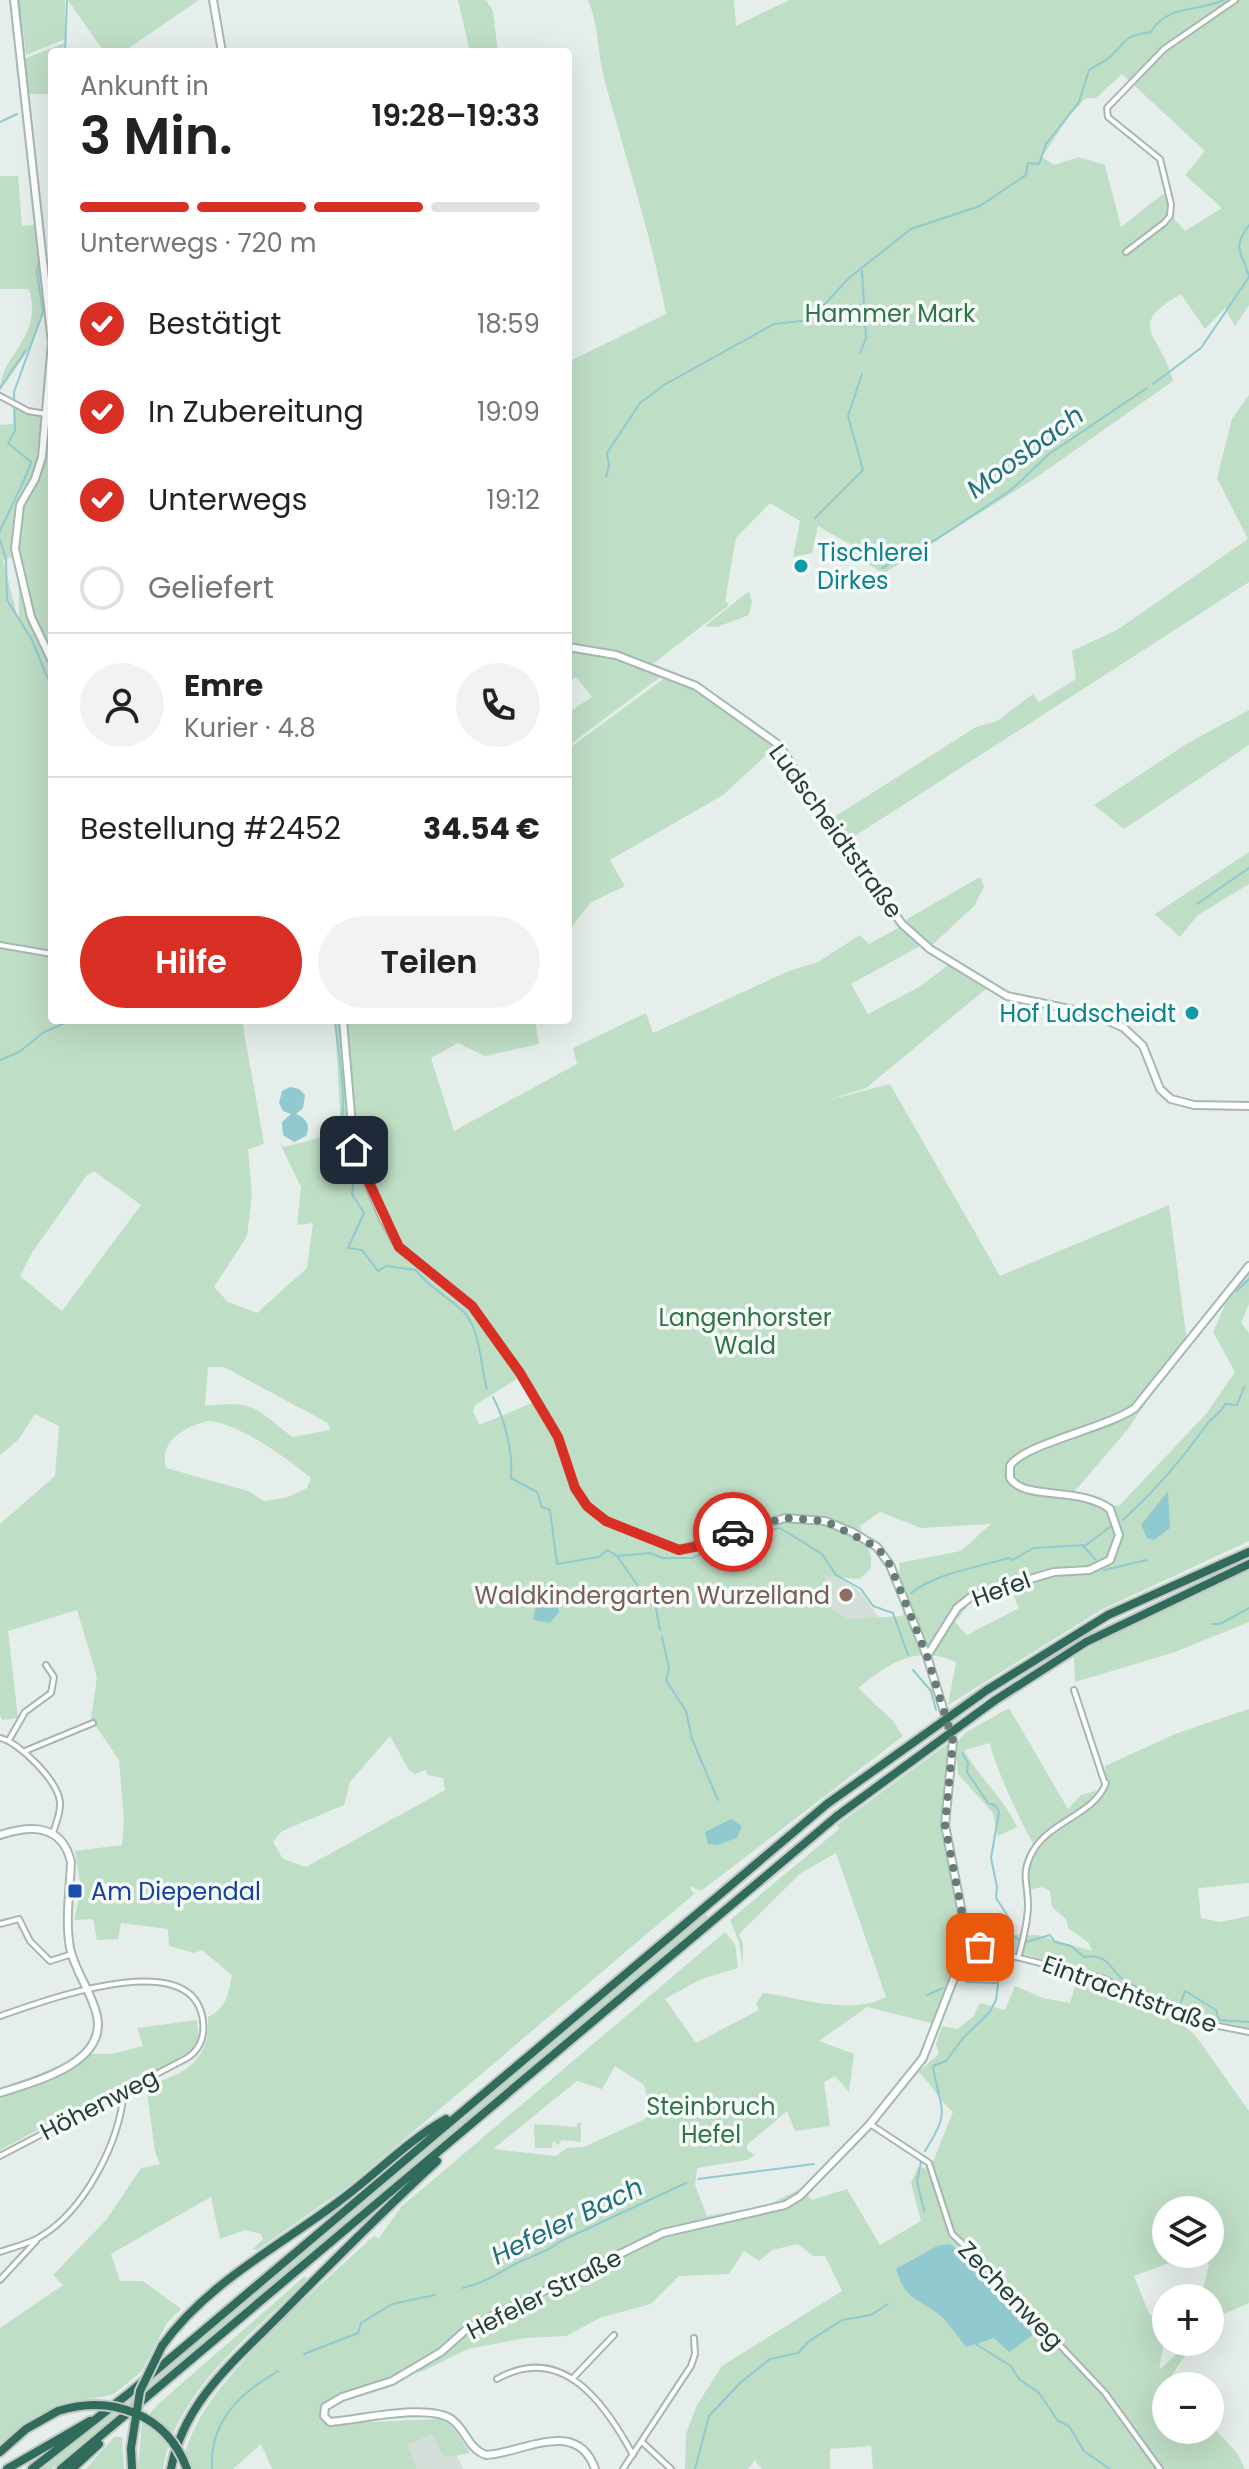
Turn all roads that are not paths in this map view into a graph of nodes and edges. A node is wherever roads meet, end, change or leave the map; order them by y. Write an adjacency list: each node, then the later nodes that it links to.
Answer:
1 (14, 0): 6 (main road)
2 (213, 0): 4 (main road)
3 (1235, 0): 5 (street)
4 (221, 48)
5 (1126, 252)
6 (48, 297)
7 (48, 378): 9 (main road)
8 (0, 396): 9 (street)
9 (46, 414): 11 (main road)
10 (572, 648): 15 (main road, Ludscheidtstraße)
11 (48, 653)
12 (0, 945): 13 (street)
13 (48, 953)
14 (343, 1024): 19 (main road)
15 (1249, 1106)
16 (1249, 1266): 19 (main road, Hefel)
17 (1249, 1552): 37 (highway, bridge)
18 (1249, 1564): 39 (highway, bridge)
19 (927, 1656): 29 (main road)
20 (46, 1665): 24 (street)
21 (1074, 1690): 31 (street)
22 (93, 1723): 25 (street)
23 (0, 1738): 24 (street)
24 (9, 1740): 25 (street)
25 (24, 1752): 26 (street)
26 (53, 1833): 27 (main road); 30 (main road)
27 (0, 1835)
28 (0, 1924): 30 (street)
29 (964, 1944): 31 (street, Eintrachtstraße); 38 (main road)
30 (72, 1954): 32 (main road)
31 (1019, 1955): 34 (street, Eintrachtstraße)
32 (86, 1989): 33 (street); 35 (street, Höhenweg); 36 (main road)
33 (0, 2016)
34 (1249, 2032)
35 (124, 2090): 40 (street, Höhenweg); 41 (street)
36 (0, 2093)
37 (464, 2109): 48 (highway); 57 (highway, bridge)
38 (870, 2124): 60 (main road, Hefeler Straße); 63 (street, Zechenweg)
39 (449, 2144): 49 (highway); 58 (highway)
40 (0, 2156)
41 (37, 2239): 42 (street); 43 (street)
42 (0, 2252)
43 (0, 2280)
44 (614, 2335): 47 (street)
45 (694, 2338): 50 (street)
46 (497, 2379): 47 (street)
47 (572, 2379): 52 (street)
48 (102, 2415): 53 (highway); 54 (highway)
49 (113, 2428): 55 (highway); 56 (highway)
50 (642, 2442): 52 (street); 62 (street)
51 (0, 2452): 59 (highway, bridge)
52 (633, 2455): 61 (street)
53 (7, 2469)
54 (32, 2469)
55 (61, 2469)
56 (72, 2469)
57 (132, 2469)
58 (171, 2469)
59 (187, 2469)
60 (595, 2469)
61 (623, 2469)
62 (671, 2469)
63 (1160, 2469)

